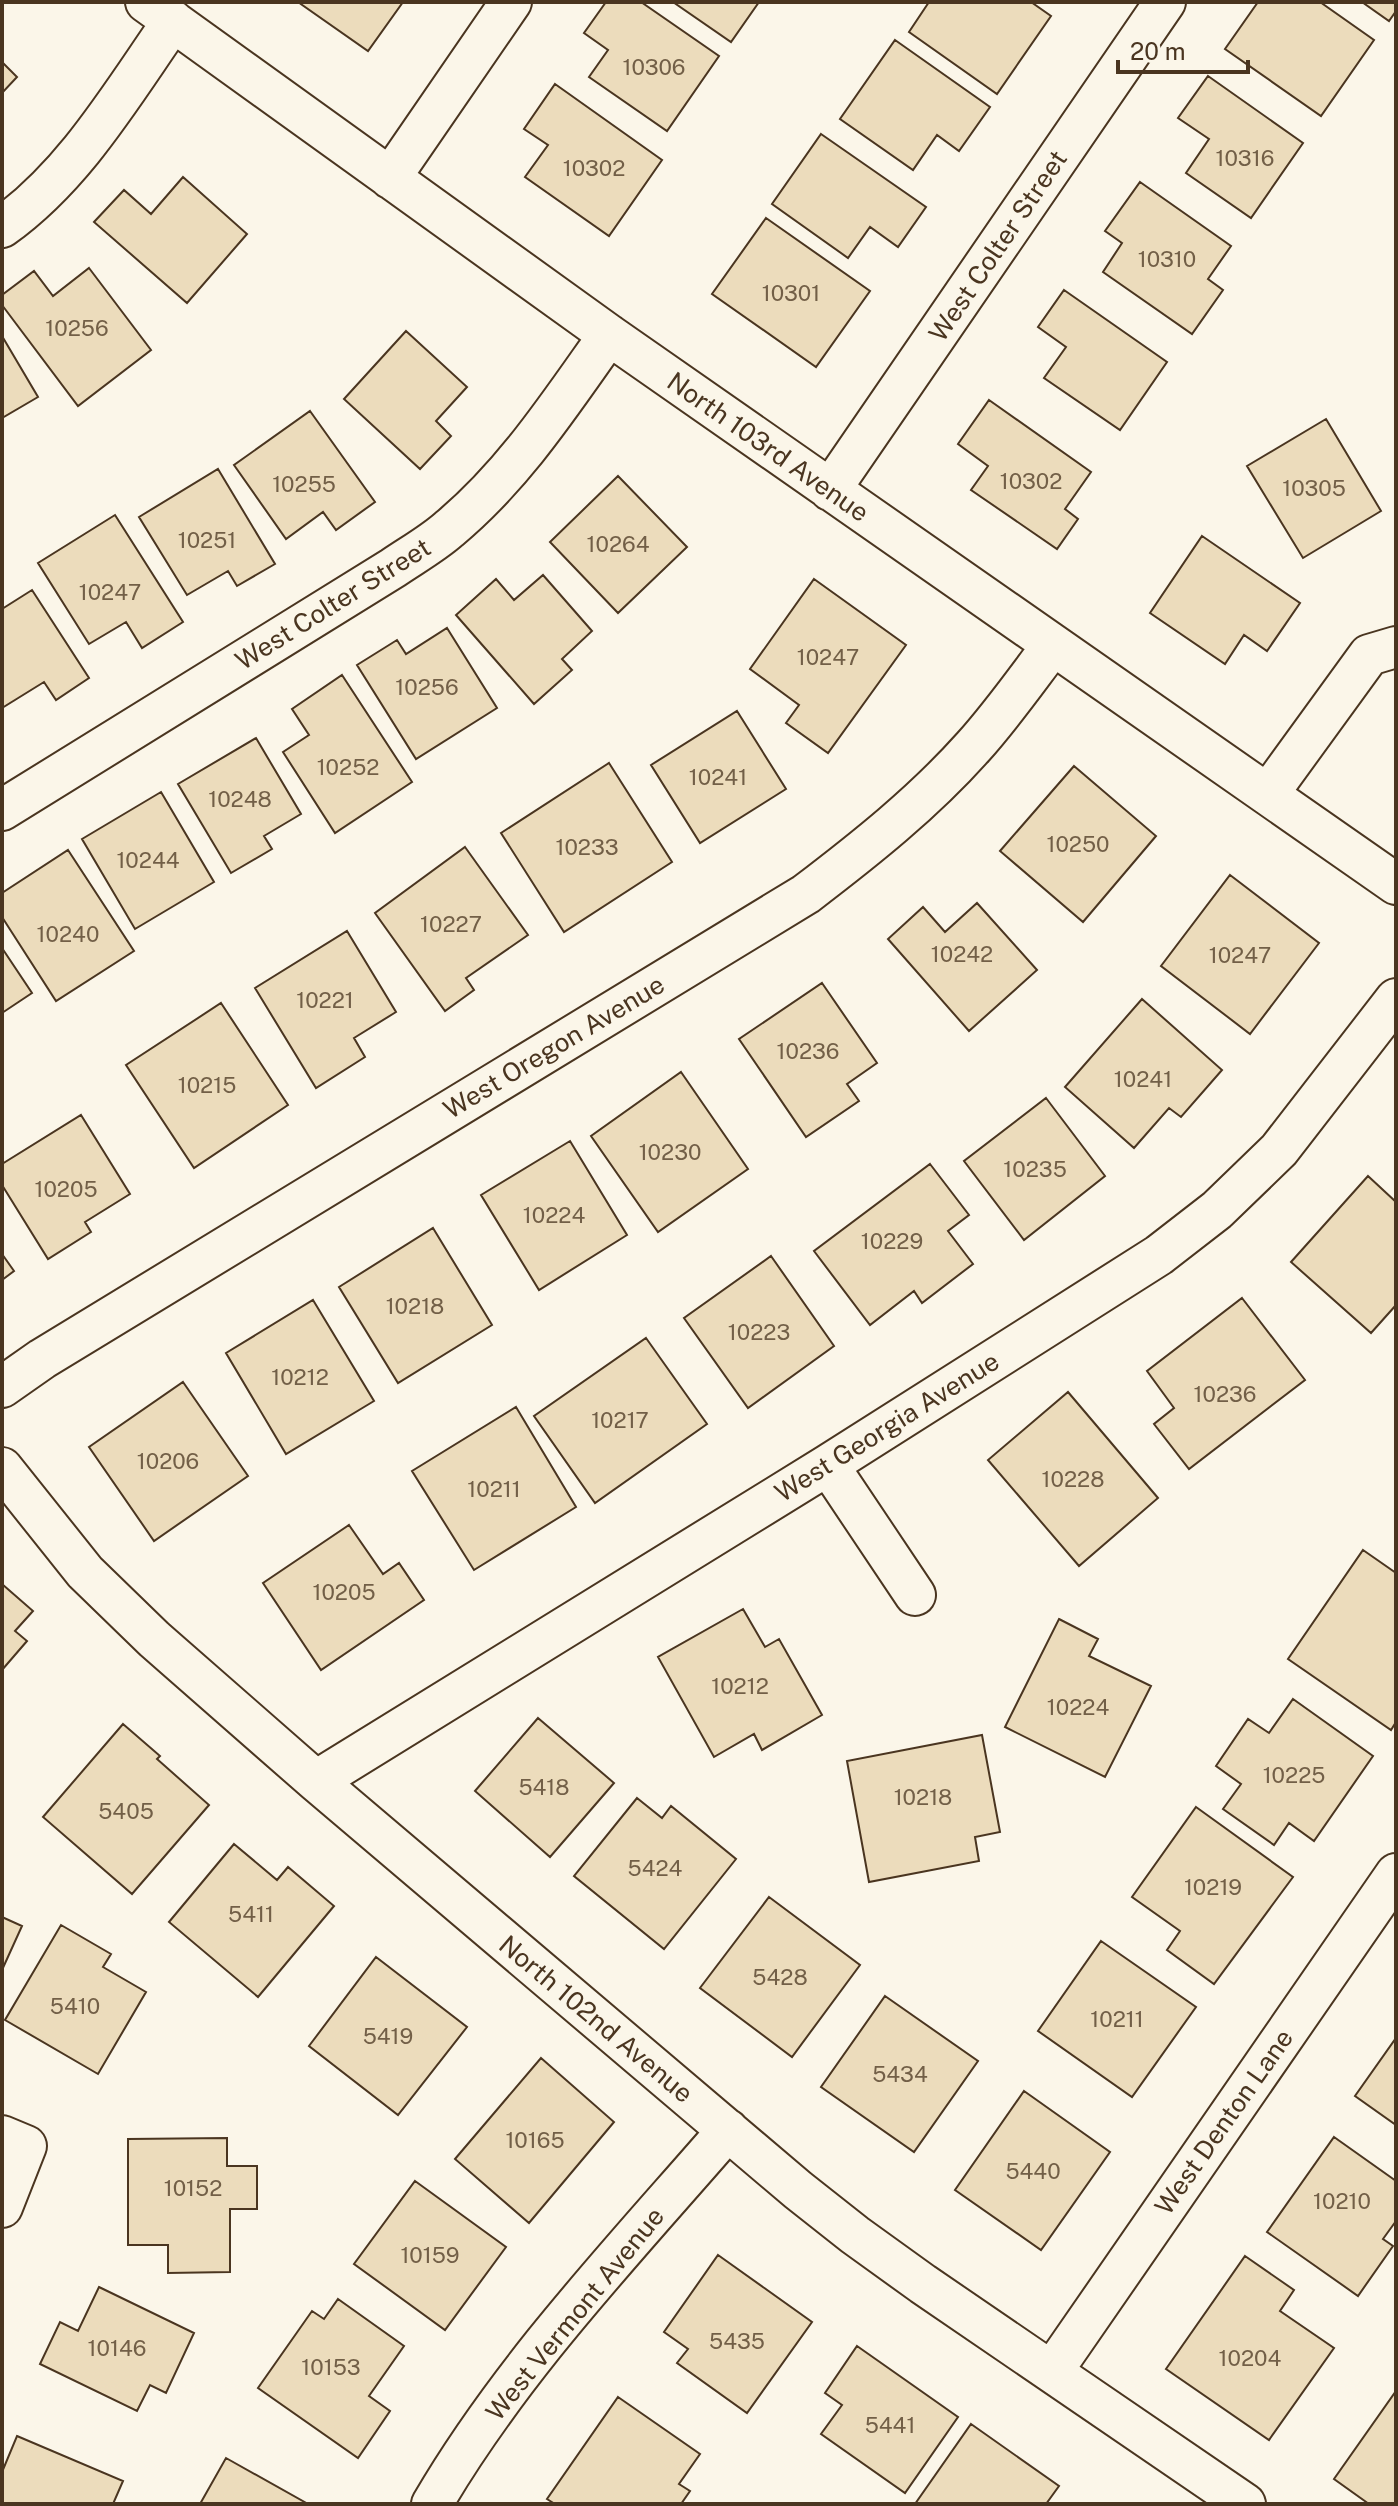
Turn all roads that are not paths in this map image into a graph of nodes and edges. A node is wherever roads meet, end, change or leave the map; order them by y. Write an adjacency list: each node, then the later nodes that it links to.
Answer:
1 (511, 2): 4 (street)
2 (1165, 2): 7 (street, West Colter Street)
3 (160, 11): 4 (street, North 103rd Avenue); 5 (street)
4 (390, 178): 6 (street, North 103rd Avenue)
5 (2, 227)
6 (609, 335): 7 (street, North 103rd Avenue); 11 (street, West Colter Street)
7 (830, 490): 8 (street, North 103rd Avenue)
8 (1053, 645): 10 (street, North 103rd Avenue); 14 (street, West Oregon Avenue)
9 (1396, 647): 10 (street)
10 (1268, 794): 12 (street, North 103rd Avenue)
11 (2, 810)
12 (1396, 884)
13 (1396, 999): 15 (street, West Georgia Avenue)
14 (2, 1387)
15 (828, 1465): 17 (street); 18 (street, West Georgia Avenue)
16 (2, 1468): 18 (street, North 102nd Avenue)
17 (915, 1595)
18 (316, 1781): 20 (street, North 102nd Avenue)
19 (1396, 1874): 23 (street, West Denton Lane)
20 (728, 2130): 23 (street, North 102nd Avenue); 24 (street, West Vermont Avenue)
21 (14, 2141): 22 (street)
22 (2, 2207)
23 (1053, 2370): 25 (street, North 102nd Avenue)
24 (432, 2504)
25 (1245, 2504)

